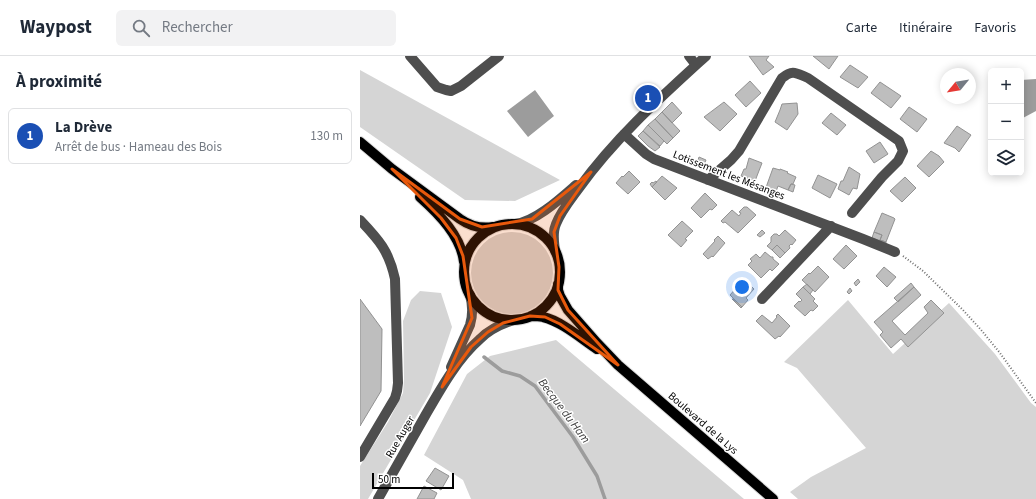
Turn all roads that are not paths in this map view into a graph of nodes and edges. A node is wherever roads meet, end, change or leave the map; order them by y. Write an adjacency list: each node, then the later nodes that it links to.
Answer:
1 (410, 56): 2 (street)
2 (499, 56)
3 (689, 56): 5 (street)
4 (706, 56): 5 (street)
5 (696, 65): 6 (street)
6 (624, 134): 9 (street); 10 (street, Lotissement les Mésanges)
7 (360, 142): 8 (main road)
8 (392, 169): 14 (main road); 18 (main road)
9 (590, 172): 13 (street); 16 (street)
10 (708, 180): 11 (street); 15 (street, Lotissement les Mésanges)
11 (852, 213)
12 (360, 220): 26 (street)
13 (515, 224): 14 (main road); 16 (main road)
14 (497, 226): 18 (main road)
15 (831, 226): 17 (street, Lotissement les Mésanges); 21 (street)
16 (555, 251): 19 (main road)
17 (895, 252)
18 (464, 266): 20 (main road)
19 (558, 284): 22 (main road); 24 (main road, Boulevard de la Lys)
20 (470, 295): 23 (main road); 25 (street, Rue Auger)
21 (762, 299)
22 (530, 316): 23 (main road); 24 (main road, Boulevard de la Lys)
23 (514, 320): 25 (street, Rue Auger)
24 (618, 365): 28 (main road, Boulevard de la Lys)
25 (442, 387): 27 (street, Rue Auger)
26 (360, 457)
27 (378, 499)
28 (773, 499)

